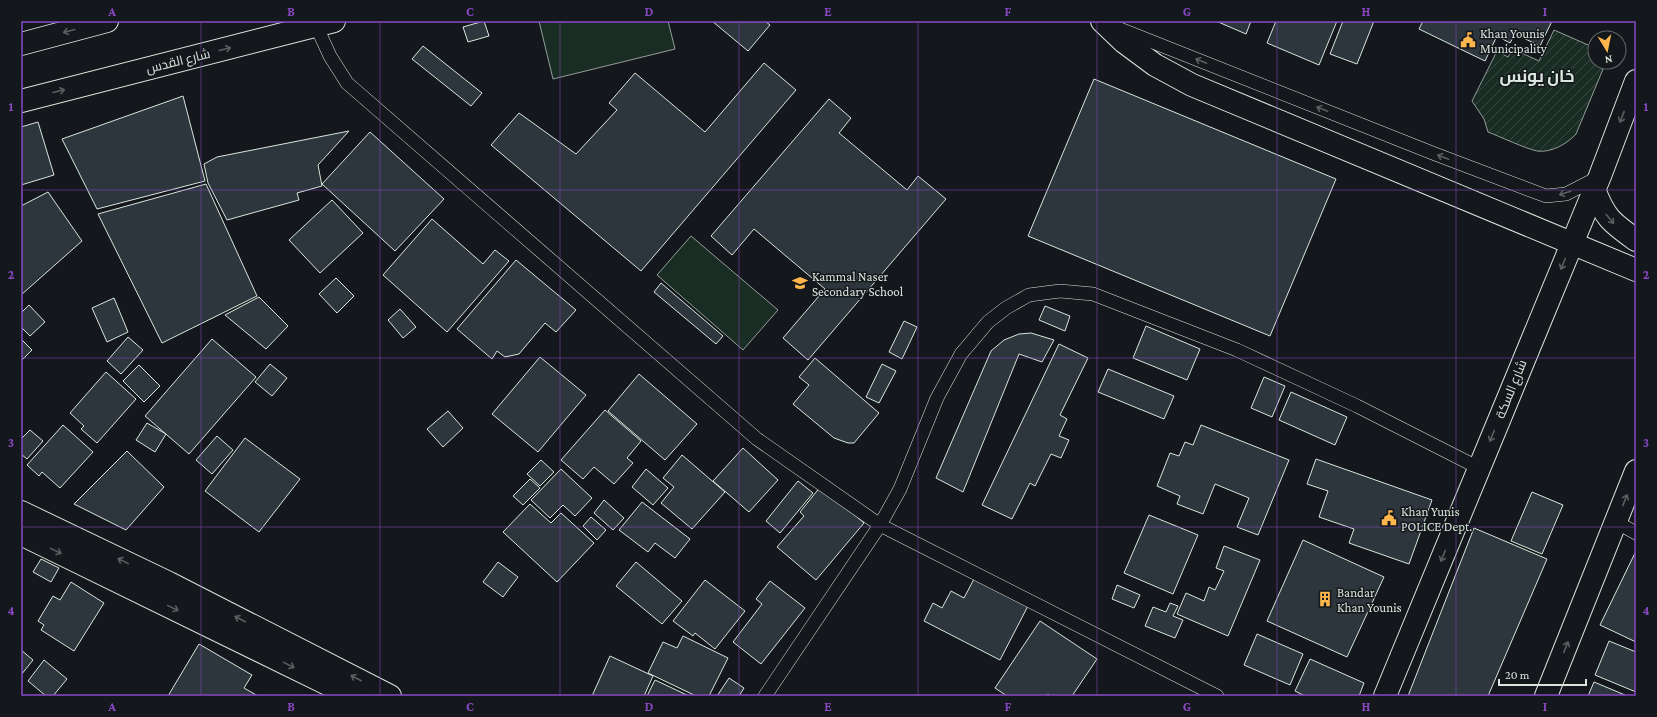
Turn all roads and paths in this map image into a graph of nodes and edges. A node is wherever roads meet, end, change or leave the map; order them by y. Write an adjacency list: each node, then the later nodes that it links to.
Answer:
1 (107, 21): 4 (main road, one-way to 4)
2 (1103, 22): 7 (lane, one-way to 2); 9 (main road)
3 (321, 23): 6 (main road, شارع القدس, one-way to 3); 15 (lane)
4 (21, 44)
5 (1636, 81): 7 (main road, شارع السكة, one-way to 7)
6 (21, 101)
7 (1597, 182): 8 (main road, one-way to 8); 9 (main road, شارع السكة)
8 (1636, 240)
9 (1571, 244): 10 (main road); 11 (main road, شارع السكة, one-way to 11)
10 (1636, 270)
11 (1479, 468): 15 (lane); 22 (main road, شارع السكة, one-way to 22)
12 (1636, 471): 14 (main road, one-way to 12)
13 (21, 512): 19 (main road, one-way to 13)
14 (1616, 522): 16 (lane); 23 (main road, one-way to 14)
15 (880, 525): 20 (lane); 21 (lane)
16 (1636, 533)
17 (21, 534): 18 (main road, one-way to 18)
18 (352, 696)
19 (390, 696)
20 (765, 696)
21 (1218, 696)
22 (1385, 696)
23 (1546, 696)

